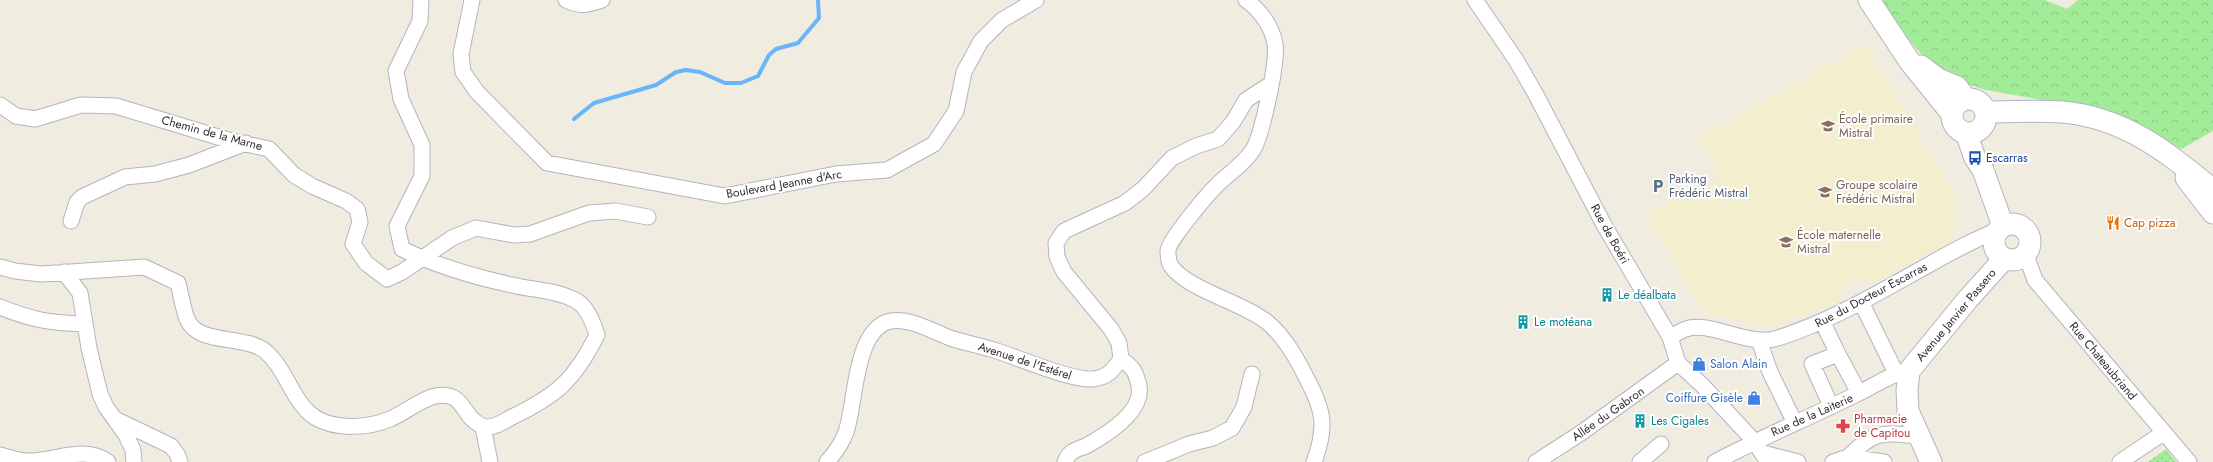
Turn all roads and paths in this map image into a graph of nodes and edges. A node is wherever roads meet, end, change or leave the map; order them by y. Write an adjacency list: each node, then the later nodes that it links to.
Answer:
1 (421, 0): 22 (street)
2 (472, 0): 5 (street, Boulevard Jeanne d'Arc)
3 (566, 0): 4 (street)
4 (602, 0)
5 (1036, 0)
6 (1246, 0): 9 (street)
7 (1475, 0): 30 (street, Rue de Boéri)
8 (1869, 0): 11 (main road)
9 (1271, 84): 33 (street); 56 (street)
10 (0, 105): 14 (street, Chemin de la Marne)
11 (1959, 107): 12 (main road); 13 (main road)
12 (1986, 112): 13 (main road); 15 (main road)
13 (1966, 133): 20 (main road)
14 (246, 143): 19 (street); 22 (street, Chemin de la Marne)
15 (2178, 161): 16 (main road); 17 (main road)
16 (2213, 190)
17 (2213, 214)
18 (648, 217): 22 (street)
19 (71, 221)
20 (2001, 228): 21 (main road); 23 (main road, Avenue Janvier Passero); 26 (street, Rue du Docteur Escarras)
21 (2026, 255): 23 (main road, Avenue Janvier Passero); 42 (street, Rue Chateaubriand)
22 (420, 258): 41 (street)
23 (2004, 259): 35 (main road, Avenue Janvier Passero)
24 (0, 267): 25 (street)
25 (64, 272): 29 (street); 41 (street)
26 (1861, 302): 28 (street, Rue du Docteur Escarras); 35 (street)
27 (0, 307): 29 (street)
28 (1822, 321): 31 (street, Rue du Docteur Escarras); 32 (street)
29 (85, 324): 39 (street)
30 (1670, 337): 31 (street, Rue du Docteur Escarras); 34 (street, Rue de Boéri)
31 (1759, 340): 40 (street)
32 (1838, 354): 37 (street); 38 (street)
33 (1121, 359): 47 (street, Avenue de l'Estérel); 54 (street)
34 (1678, 363): 45 (street); 57 (street, Allée du Gabron)
35 (1903, 372): 37 (street, Rue de la Laiterie); 43 (main road, Avenue Janvier Passero)
36 (1252, 374): 55 (street)
37 (1859, 393): 38 (street, Rue de la Laiterie)
38 (1831, 406): 40 (street, Rue de la Laiterie)
39 (114, 419): 50 (street); 51 (street)
40 (1795, 422): 45 (street, Rue de la Laiterie)
41 (483, 427): 52 (street)
42 (2163, 433): 64 (street); 65 (street, Rue Chateaubriand)
43 (1918, 436): 48 (street); 63 (main road, Avenue Janvier Passero)
44 (1661, 444): 58 (street)
45 (1762, 452): 59 (street, Rue de la Laiterie); 60 (street)
46 (0, 455): 49 (street)
47 (838, 456): 53 (street, Avenue de l'Estérel)
48 (1848, 457): 61 (street); 62 (street)
49 (108, 462)
50 (134, 462)
51 (180, 462)
52 (490, 462)
53 (827, 462)
54 (1065, 462)
55 (1145, 462)
56 (1314, 462)
57 (1536, 462)
58 (1640, 462)
59 (1715, 462)
60 (1798, 462)
61 (1833, 462)
62 (1884, 462)
63 (1930, 462)
64 (2120, 462)
65 (2189, 462)

